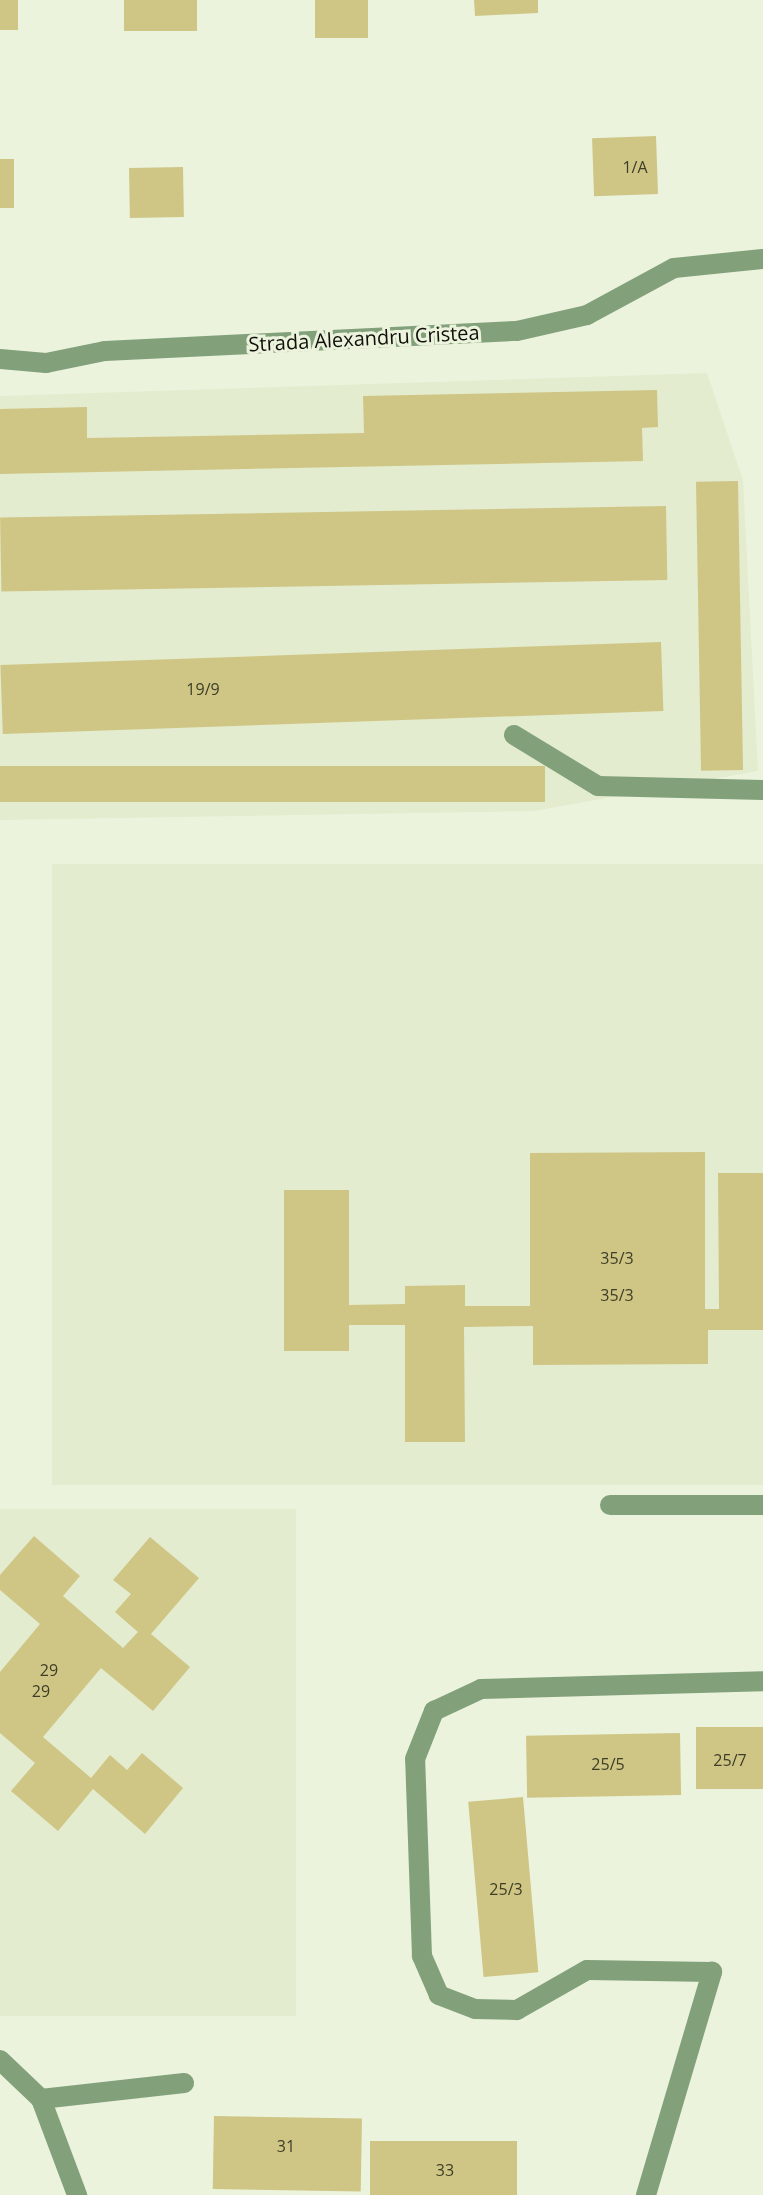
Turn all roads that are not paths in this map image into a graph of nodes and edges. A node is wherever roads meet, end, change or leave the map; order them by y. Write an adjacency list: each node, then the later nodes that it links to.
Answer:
1 (763, 259): 2 (street, Strada Alexandru Cristea)
2 (0, 359)
3 (514, 735): 4 (street)
4 (763, 790)
5 (610, 1505): 6 (street)
6 (763, 1505)
7 (763, 1681): 12 (street)
8 (0, 2060): 10 (street)
9 (184, 2083): 10 (street)
10 (41, 2099): 11 (street)
11 (77, 2195)
12 (646, 2195)

